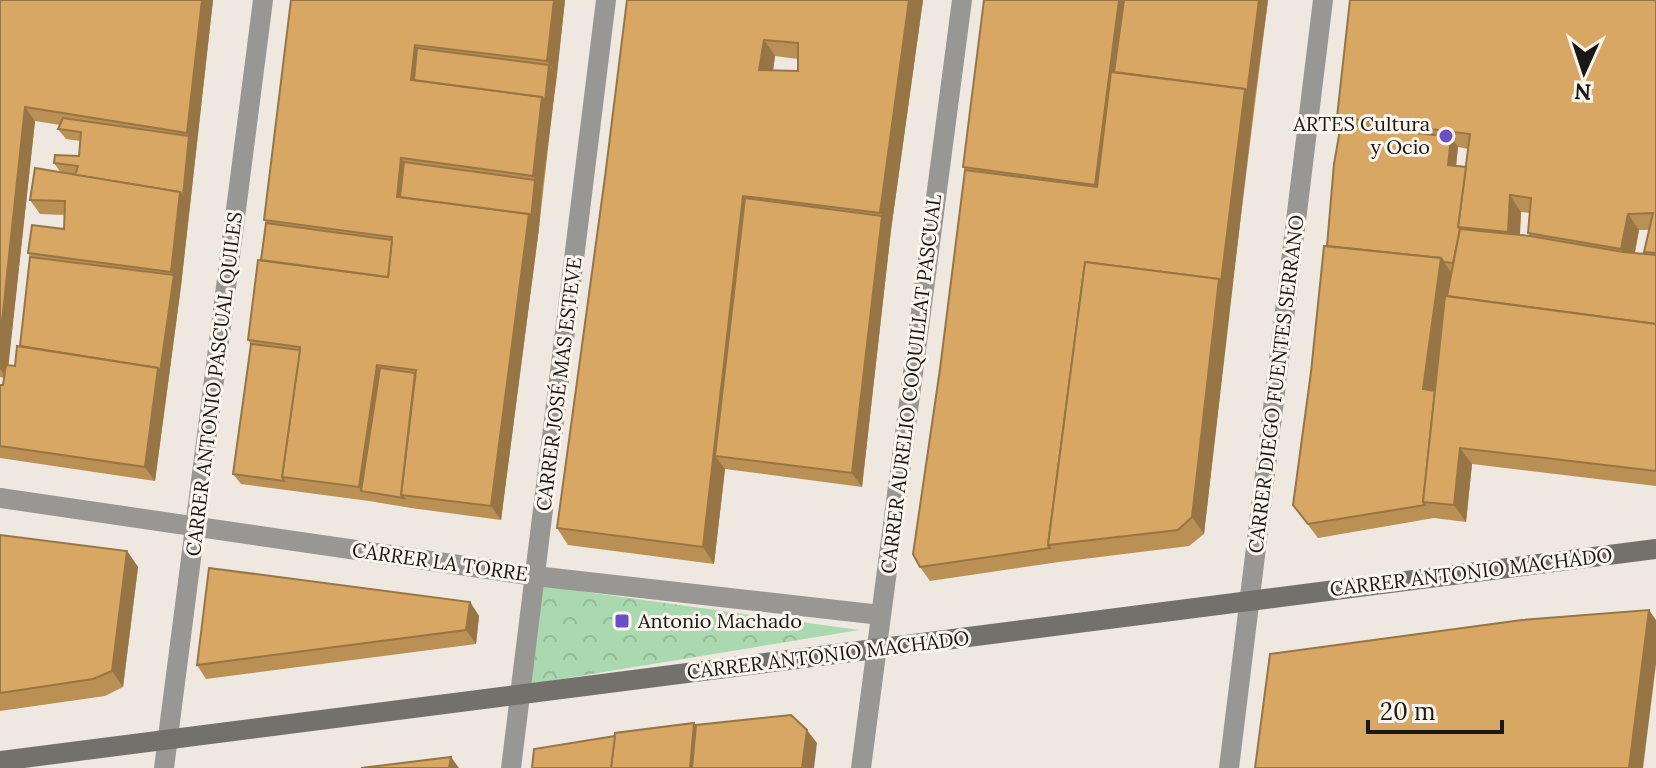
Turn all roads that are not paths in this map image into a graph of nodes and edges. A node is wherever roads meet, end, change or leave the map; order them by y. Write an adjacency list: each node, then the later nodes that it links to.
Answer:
1 (263, 0): 6 (street, CARRER ANTONIO PASCUAL QUILES)
2 (606, 0): 8 (street, CARRER JOSÉ MAS ESTEVE)
3 (962, 0): 10 (street, CARRER AURELIO COQUILLAT PASCUAL)
4 (1323, 0): 9 (street, CARRER DIEGO FUENTES SERRANO)
5 (0, 498): 6 (street, CARRER LA TORRE)
6 (195, 527): 8 (street, CARRER LA TORRE); 13 (street, CARRER ANTONIO PASCUAL QUILES)
7 (1656, 549): 9 (main road, CARRER ANTONIO MACHADO)
8 (535, 576): 10 (street, CARRER LA TORRE); 12 (street, CARRER JOSÉ MAS ESTEVE)
9 (1250, 600): 11 (main road, CARRER ANTONIO MACHADO); 18 (street, CARRER DIEGO FUENTES SERRANO)
10 (881, 615): 11 (street, CARRER AURELIO COQUILLAT PASCUAL)
11 (877, 648): 12 (main road, CARRER ANTONIO MACHADO); 17 (street, CARRER AURELIO COQUILLAT PASCUAL)
12 (521, 694): 13 (main road, CARRER ANTONIO MACHADO); 16 (street, CARRER JOSÉ MAS ESTEVE)
13 (168, 739): 14 (main road, CARRER ANTONIO MACHADO); 15 (street, CARRER ANTONIO PASCUAL QUILES)
14 (0, 761)
15 (164, 768)
16 (511, 768)
17 (861, 768)
18 (1229, 768)

